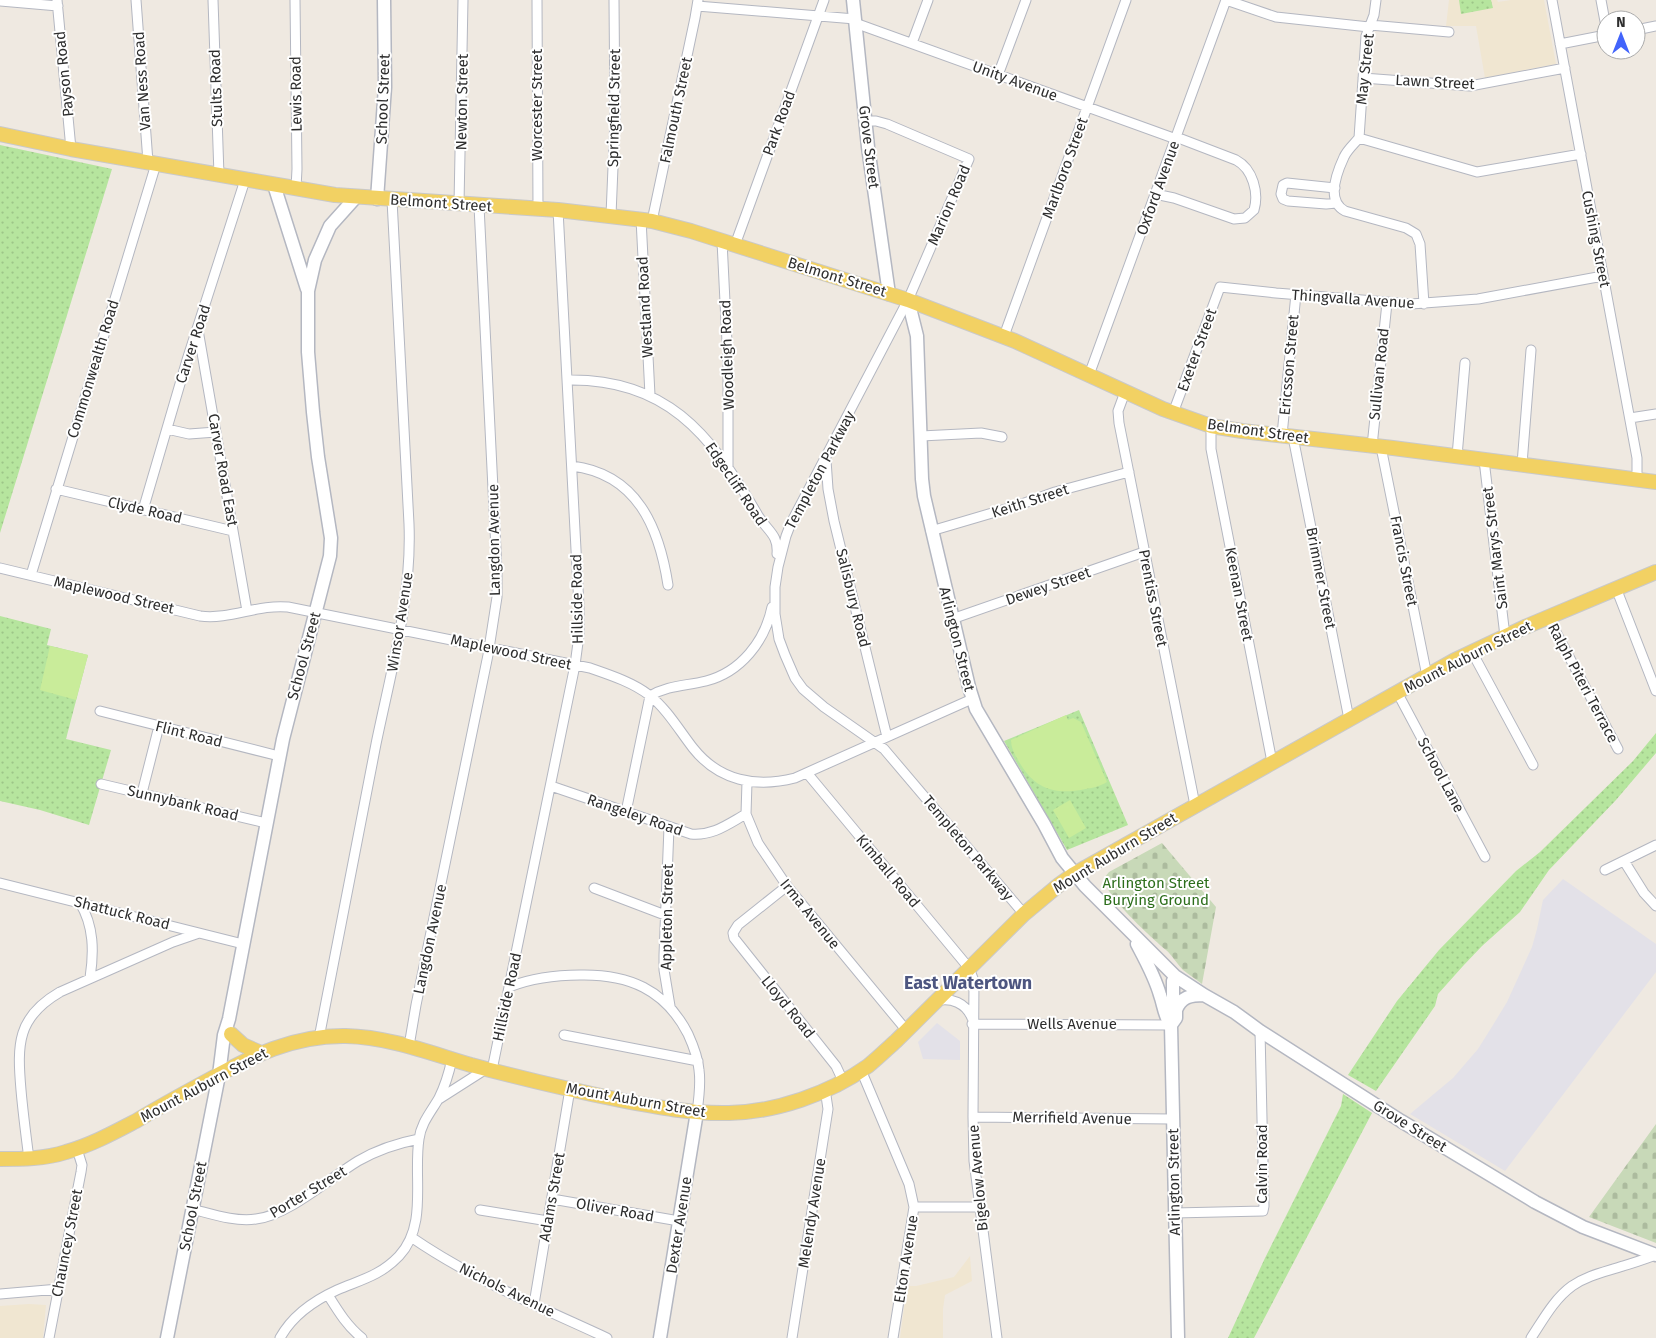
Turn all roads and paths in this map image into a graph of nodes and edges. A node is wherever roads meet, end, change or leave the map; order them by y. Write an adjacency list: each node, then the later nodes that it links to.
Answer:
1 (136, 0): 36 (street, Van Ness Road)
2 (213, 0): 37 (street, Stults Road)
3 (295, 0): 40 (street, Lewis Road)
4 (384, 0): 44 (street, School Street)
5 (463, 0): 47 (street, Newton Street)
6 (537, 0): 49 (street, Worcester Street)
7 (614, 0): 51 (street, Springfield Street)
8 (824, 0): 19 (street, Park Road)
9 (853, 0): 20 (street, Grove Street)
10 (928, 0): 24 (street)
11 (1026, 0): 27 (street)
12 (1126, 0): 29 (street, Marlboro Street)
13 (1226, 0): 21 (street); 32 (street, Oxford Avenue)
14 (1376, 0): 21 (street, May Street)
15 (1552, 0): 25 (street, Cushing Street)
16 (0, 1): 17 (street)
17 (57, 3): 34 (street, Payson Road)
18 (697, 3): 19 (street, Unity Avenue); 52 (street, Falmouth Street)
19 (818, 15): 20 (street, Unity Avenue); 53 (street, Park Road)
20 (855, 21): 24 (street, Unity Avenue); 30 (street, Grove Street)
21 (1369, 26): 22 (street); 28 (street, May Street)
22 (1449, 32)
23 (1596, 38): 25 (street)
24 (912, 43): 27 (street, Unity Avenue)
25 (1560, 44): 26 (street, Cushing Street)
26 (1564, 68): 28 (street, Lawn Street); 35 (street, Cushing Street)
27 (998, 75): 29 (street, Unity Avenue)
28 (1363, 78): 33 (street, May Street)
29 (1088, 107): 32 (street, Unity Avenue); 63 (street, Marlboro Street)
30 (865, 121): 57 (street, Grove Street); 59 (street, Marion Road)
31 (0, 134): 34 (main road, Belmont Street)
32 (1176, 138): 42 (street, Oxford Avenue); 42 (street, Unity Avenue)
33 (1359, 138): 35 (street); 41 (street)
34 (71, 149): 36 (main road, Belmont Street)
35 (1581, 154): 54 (street, Cushing Street)
36 (152, 163): 37 (main road, Belmont Street); 89 (street, Commonwealth Road)
37 (219, 175): 38 (main road, Belmont Street)
38 (245, 180): 39 (main road, Belmont Street); 62 (street, Carver Road)
39 (274, 185): 40 (main road, Belmont Street); 56 (street, School Street)
40 (296, 188): 43 (main road, Belmont Street)
41 (1335, 188): 46 (street); 46 (street)
42 (1155, 194): 66 (street, Oxford Avenue)
43 (356, 197): 44 (main road, Belmont Street); 56 (street, School Street)
44 (377, 199): 45 (main road, Belmont Street)
45 (392, 200): 47 (main road, Belmont Street); 104 (street, Winsor Avenue)
46 (1336, 203): 61 (street)
47 (459, 204): 48 (main road, Belmont Street)
48 (479, 206): 49 (main road, Belmont Street); 106 (street, Langdon Avenue)
49 (538, 209): 50 (main road, Belmont Street)
50 (558, 210): 51 (main road, Belmont Street); 67 (street, Hillside Road)
51 (611, 215): 52 (main road, Belmont Street)
52 (647, 220): 53 (main road, Belmont Street); 69 (street, Westland Road)
53 (728, 243): 57 (main road, Belmont Street); 85 (street, Woodleigh Road)
54 (1604, 276): 61 (street, Thingvalla Avenue); 72 (street, Cushing Street)
55 (1220, 287): 58 (street, Thingvalla Avenue); 70 (street, Exeter Street)
56 (308, 291): 101 (street, School Street)
57 (890, 294): 59 (main road, Belmont Street)
58 (1296, 294): 60 (street, Thingvalla Avenue); 77 (street, Ericsson Street)
59 (908, 300): 63 (main road, Belmont Street); 76 (street, Arlington Street); 81 (street, Templeton Parkway)
60 (1387, 303): 61 (street, Thingvalla Avenue); 79 (street, Sullivan Road)
61 (1424, 304)
62 (198, 329): 74 (street, Carver Road); 75 (street, Carver Road East)
63 (1004, 336): 66 (main road, Belmont Street)
64 (1532, 350): 83 (street)
65 (1465, 363): 80 (street)
66 (1089, 375): 68 (main road, Belmont Street)
67 (567, 380): 69 (street, Edgecliff Road); 84 (street, Hillside Road)
68 (1125, 392): 70 (main road, Belmont Street); 86 (street, Prentiss Street)
69 (650, 395): 85 (street, Edgecliff Road)
70 (1173, 413): 73 (main road, Belmont Street)
71 (1656, 414): 72 (street)
72 (1630, 418): 87 (street, Cushing Street)
73 (1211, 426): 77 (main road, Belmont Street); 121 (street, Keenan Street)
74 (167, 429): 75 (street); 90 (street, Carver Road)
75 (216, 432): 91 (street, Carver Road East)
76 (920, 436): 78 (street); 92 (street, Arlington Street)
77 (1288, 436): 79 (main road, Belmont Street); 115 (street, Brimmer Street)
78 (1002, 437)
79 (1377, 446): 80 (main road, Belmont Street); 109 (street, Francis Street)
80 (1457, 456): 82 (main road, Belmont Street)
81 (826, 458): 98 (street, Templeton Parkway); 117 (street, Salisbury Road)
82 (1484, 460): 83 (main road, Belmont Street); 105 (street, Saint Marys Street)
83 (1522, 464): 87 (main road, Belmont Street)
84 (572, 466): 97 (street); 108 (street, Hillside Road)
85 (728, 468): 98 (street, Edgecliff Road)
86 (1129, 472): 92 (street, Keith Street); 93 (street, Prentiss Street)
87 (1637, 479): 88 (main road, Belmont Street)
88 (1656, 482)
89 (56, 489): 90 (street, Clyde Road); 96 (street, Commonwealth Road)
90 (142, 510): 91 (street, Clyde Road)
91 (233, 531): 100 (street, Carver Road East)
92 (931, 531): 103 (street, Arlington Street)
93 (1144, 552): 103 (street, Dewey Street); 128 (street, Prentiss Street)
94 (0, 568): 96 (street, Maplewood Street)
95 (1656, 572): 99 (main road, Mount Auburn Street)
96 (31, 576): 100 (street, Maplewood Street)
97 (668, 585)
98 (775, 587): 112 (street, Edgecliff Road); 118 (street, Templeton Parkway)
99 (1616, 588): 102 (main road, Mount Auburn Street); 110 (street)
100 (247, 611): 101 (street, Maplewood Street)
101 (316, 612): 104 (street, Maplewood Street); 120 (street, School Street)
102 (1548, 617): 105 (main road, Mount Auburn Street); 119 (street, Ralph Piteri Terrace)
103 (952, 619): 113 (street, Arlington Street)
104 (401, 629): 106 (street, Maplewood Street); 164 (street, Winsor Avenue)
105 (1506, 636): 107 (main road, Mount Auburn Street)
106 (489, 648): 108 (street, Maplewood Street); 165 (street, Langdon Avenue)
107 (1472, 652): 109 (main road, Mount Auburn Street); 122 (street)
108 (575, 665): 112 (street, Maplewood Street); 126 (street, Hillside Road)
109 (1427, 676): 111 (main road, Mount Auburn Street)
110 (1656, 691)
111 (1397, 692): 115 (main road, Mount Auburn Street); 134 (street, School Lane)
112 (650, 696): 124 (street, Maplewood Street); 129 (street)
113 (972, 699): 117 (street, Maplewood Street); 137 (street, Arlington Street)
114 (100, 711): 116 (street, Flint Road)
115 (1349, 719): 121 (main road, Mount Auburn Street)
116 (159, 726): 120 (street, Flint Road); 127 (street)
117 (887, 737): 118 (street, Maplewood Street)
118 (874, 743): 123 (street, Maplewood Street); 143 (street, Templeton Parkway)
119 (1618, 749)
120 (279, 756): 131 (street, School Street)
121 (1272, 762): 128 (main road, Mount Auburn Street)
122 (1533, 765)
123 (807, 773): 124 (street, Maplewood Street); 148 (street, Kimball Road)
124 (747, 782): 130 (street, Irma Avenue)
125 (101, 784): 127 (street, Sunnybank Road)
126 (550, 786): 129 (street, Rangeley Road); 151 (street, Hillside Road)
127 (142, 793): 131 (street, Sunnybank Road)
128 (1195, 805): 137 (main road, Mount Auburn Street)
129 (626, 812): 132 (street, Rangeley Road)
130 (746, 814): 132 (street, Rangeley Road); 139 (street, Irma Avenue)
131 (266, 823): 147 (street, School Street)
132 (669, 827): 144 (street, Appleton Street)
133 (1656, 845): 135 (street)
134 (1485, 857)
135 (1624, 861): 136 (street); 142 (street)
136 (1605, 870)
137 (1074, 874): 143 (main road, Mount Auburn Street); 145 (street, Arlington Street)
138 (0, 883): 141 (street, Shattuck Road)
139 (787, 886): 160 (street, Irma Avenue); 172 (street, Lloyd Road)
140 (594, 888): 144 (street)
141 (80, 903): 146 (street, Shattuck Road); 150 (street)
142 (1656, 906)
143 (1024, 914): 148 (main road, Mount Auburn Street)
144 (665, 915): 155 (street, Appleton Street)
145 (1130, 931): 149 (street, Arlington Street); 153 (street, Arlington Street)
146 (199, 933): 147 (street, Shattuck Road); 150 (street)
147 (243, 944): 157 (street, School Street)
148 (969, 968): 154 (main road, Mount Auburn Street); 158 (street, Bigelow Avenue)
149 (1175, 976): 152 (street, Grove Street); 153 (street); 156 (street, Arlington Street)
150 (90, 978): 181 (street)
151 (509, 988): 155 (street); 169 (street, Hillside Road)
152 (1204, 995): 156 (street); 161 (street, Grove Street)
153 (1161, 996): 159 (street, Arlington Street)
154 (936, 1001): 158 (street); 160 (main road, Mount Auburn Street)
155 (670, 1006): 168 (street)
156 (1176, 1010): 159 (street, Arlington Street)
157 (229, 1019): 162 (street, School Street); 171 (street, School Street)
158 (972, 1021): 159 (street, Wells Avenue); 177 (street, Bigelow Avenue)
159 (1171, 1025): 178 (street, Arlington Street)
160 (907, 1031): 170 (main road, Mount Auburn Street)
161 (1260, 1031): 188 (street, Calvin Road); 192 (street, Grove Street)
162 (231, 1034): 166 (main road); 171 (street, School Street)
163 (564, 1035): 168 (street)
164 (319, 1038): 165 (main road, Mount Auburn Street); 166 (main road, Mount Auburn Street)
165 (409, 1046): 167 (main road, Mount Auburn Street)
166 (261, 1053): 171 (main road, Mount Auburn Street)
167 (452, 1059): 169 (main road, Mount Auburn Street); 175 (street)
168 (698, 1061): 176 (street)
169 (489, 1070): 173 (main road, Mount Auburn Street); 175 (street)
170 (862, 1070): 172 (main road, Mount Auburn Street); 184 (street, Elton Avenue)
171 (219, 1075): 180 (main road, Mount Auburn Street); 186 (street, School Street)
172 (843, 1081): 174 (main road, Mount Auburn Street)
173 (570, 1089): 176 (main road, Mount Auburn Street); 183 (street, Adams Street)
174 (825, 1089): 176 (main road, Mount Auburn Street); 203 (street, Melendy Avenue)
175 (438, 1099): 179 (street)
176 (697, 1112): 190 (street, Dexter Avenue)
177 (973, 1117): 178 (street, Merrifield Avenue); 185 (street, Bigelow Avenue)
178 (1172, 1119): 188 (street, Arlington Street)
179 (419, 1139): 186 (street, Porter Street); 191 (street)
180 (77, 1149): 181 (main road, Mount Auburn Street); 193 (street, Chauncey Street)
181 (29, 1158): 182 (main road, Mount Auburn Street)
182 (0, 1159)
183 (552, 1199): 189 (street, Adams Street); 190 (street, Oliver Road)
184 (914, 1207): 185 (street); 204 (street, Elton Avenue)
185 (979, 1207): 205 (street, Bigelow Avenue)
186 (192, 1209): 198 (street, School Street)
187 (480, 1210): 189 (street)
188 (1174, 1213): 206 (street, Arlington Street)
189 (548, 1221): 196 (street, Adams Street)
190 (679, 1221): 202 (street, Dexter Avenue)
191 (411, 1237): 195 (street); 196 (street, Nichols Avenue)
192 (1656, 1255): 207 (street)
193 (59, 1289): 194 (street); 197 (street, Chauncey Street)
194 (0, 1294)
195 (328, 1295): 199 (street); 200 (street)
196 (534, 1304): 201 (street, Nichols Avenue)
197 (49, 1338)
198 (168, 1338)
199 (280, 1338)
200 (362, 1338)
201 (606, 1338)
202 (660, 1338)
203 (792, 1338)
204 (893, 1338)
205 (997, 1338)
206 (1178, 1338)
207 (1531, 1338)

